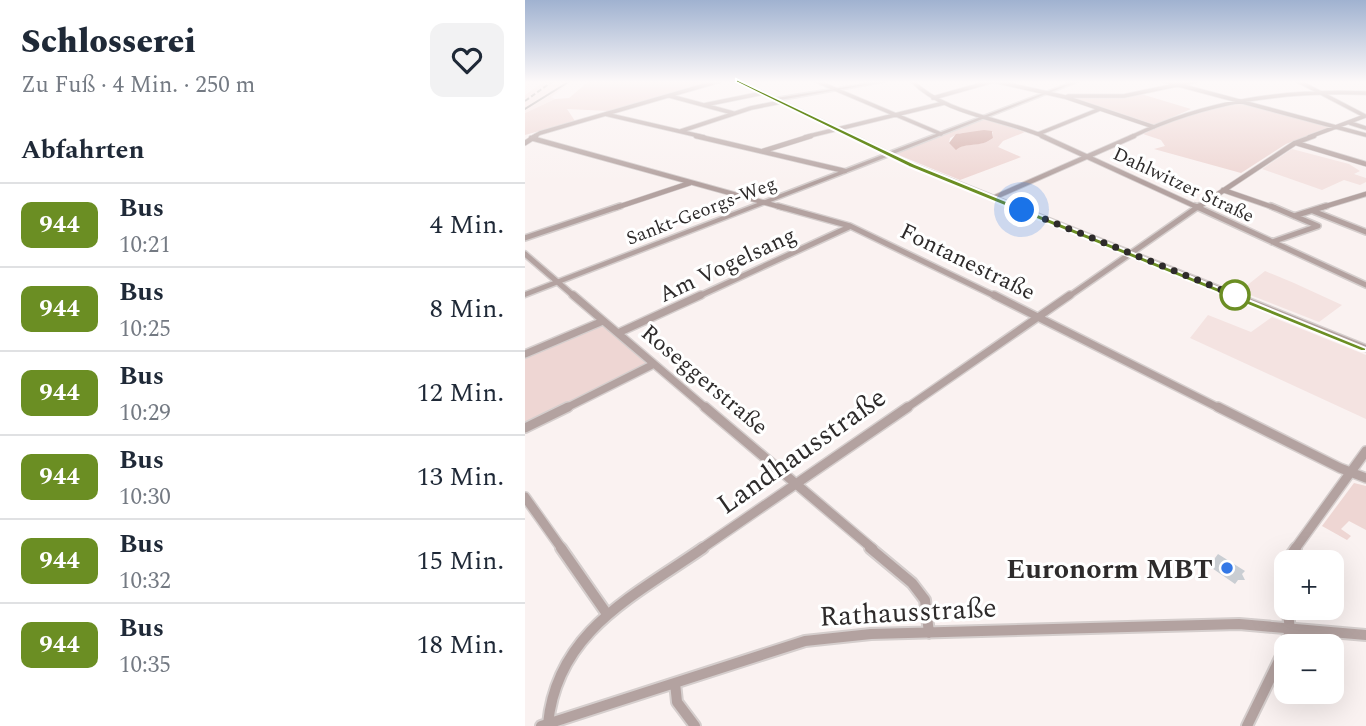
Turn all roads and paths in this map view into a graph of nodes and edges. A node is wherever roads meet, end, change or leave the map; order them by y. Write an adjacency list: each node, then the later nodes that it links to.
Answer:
1 (602, 115): 24 (street)
2 (609, 115): 20 (street)
3 (729, 115): 20 (street)
4 (808, 115): 18 (street)
5 (890, 115): 18 (street)
6 (896, 115): 21 (street)
7 (979, 115): 14 (street, Dahlwitzer Straße)
8 (991, 115): 14 (street, Sankt-Georgs-Weg)
9 (1086, 115): 22 (street)
10 (1118, 115): 16 (street)
11 (1183, 115): 16 (street)
12 (1290, 115): 17 (street)
13 (1365, 116): 15 (street, Landhausstraße)
14 (985, 117): 21 (street, Sankt-Georgs-Weg); 22 (street, Dahlwitzer Straße)
15 (1347, 122): 17 (street, Landhausstraße); 19 (street)
16 (1154, 127): 29 (street)
17 (1335, 127): 23 (street); 26 (street, Landhausstraße)
18 (835, 128): 27 (street); 28 (street)
19 (1366, 128)
20 (679, 132): 27 (street)
21 (941, 134): 28 (street, Sankt-Georgs-Weg)
22 (1038, 134): 29 (street, Dahlwitzer Straße)
23 (1366, 135)
24 (531, 138): 25 (street); 32 (street, Fontanestraße)
25 (525, 143)
26 (1295, 143): 30 (street); 33 (street, Landhausstraße)
27 (763, 151): 31 (street)
28 (888, 155): 31 (street, Sankt-Georgs-Weg); 35 (street)
29 (1089, 158): 35 (street); 37 (street, Dahlwitzer Straße)
30 (1366, 164)
31 (845, 171): 36 (street, Sankt-Georgs-Weg)
32 (692, 182): 36 (street, Fontanestraße); 44 (street)
33 (1223, 190): 37 (street, Landhausstraße); 39 (street)
34 (1366, 194): 38 (street)
35 (993, 198): 46 (street)
36 (764, 202): 41 (street, Fontanestraße); 48 (street, Sankt-Georgs-Weg)
37 (1198, 208): 45 (street, Dahlwitzer Straße); 46 (street, Landhausstraße)
38 (1313, 211): 39 (street); 40 (street)
39 (1294, 216): 42 (street)
40 (1336, 220): 42 (street); 43 (street)
41 (850, 226): 51 (street, Fontanestraße); 53 (street, Am Vogelsang)
42 (1318, 226): 45 (street)
43 (1366, 232)
44 (525, 238)
45 (1272, 243): 49 (street, Dahlwitzer Straße)
46 (1129, 253): 51 (street, Landhausstraße); 54 (street)
47 (525, 254): 48 (street, Roseggerstraße)
48 (558, 282): 50 (street, Sankt-Georgs-Weg); 52 (street, Roseggerstraße)
49 (1366, 285)
50 (525, 295)
51 (1037, 316): 59 (street, Fontanestraße); 61 (street, Landhausstraße)
52 (603, 321): 53 (street, Roseggerstraße); 55 (street)
53 (618, 333): 56 (street, Roseggerstraße)
54 (1366, 348)
55 (525, 354)
56 (654, 364): 57 (street); 61 (street, Roseggerstraße)
57 (525, 428)
58 (1366, 451): 59 (street)
59 (1352, 471): 60 (street, Fontanestraße); 63 (street)
60 (1366, 478)
61 (795, 484): 64 (street, Landhausstraße); 67 (street, Roseggerstraße)
62 (525, 497): 64 (street)
63 (1295, 550)
64 (607, 614): 72 (street, Landhausstraße)
65 (1289, 620): 66 (street)
66 (1290, 629): 67 (street, Rathausstraße); 68 (street); 69 (street, Rathausstraße)
67 (929, 633): 71 (street, Rathausstraße)
68 (1289, 634)
69 (1366, 635)
70 (1274, 671): 74 (street)
71 (675, 683): 72 (street, Rathausstraße); 73 (street)
72 (544, 725)
73 (695, 726)
74 (1247, 726)

